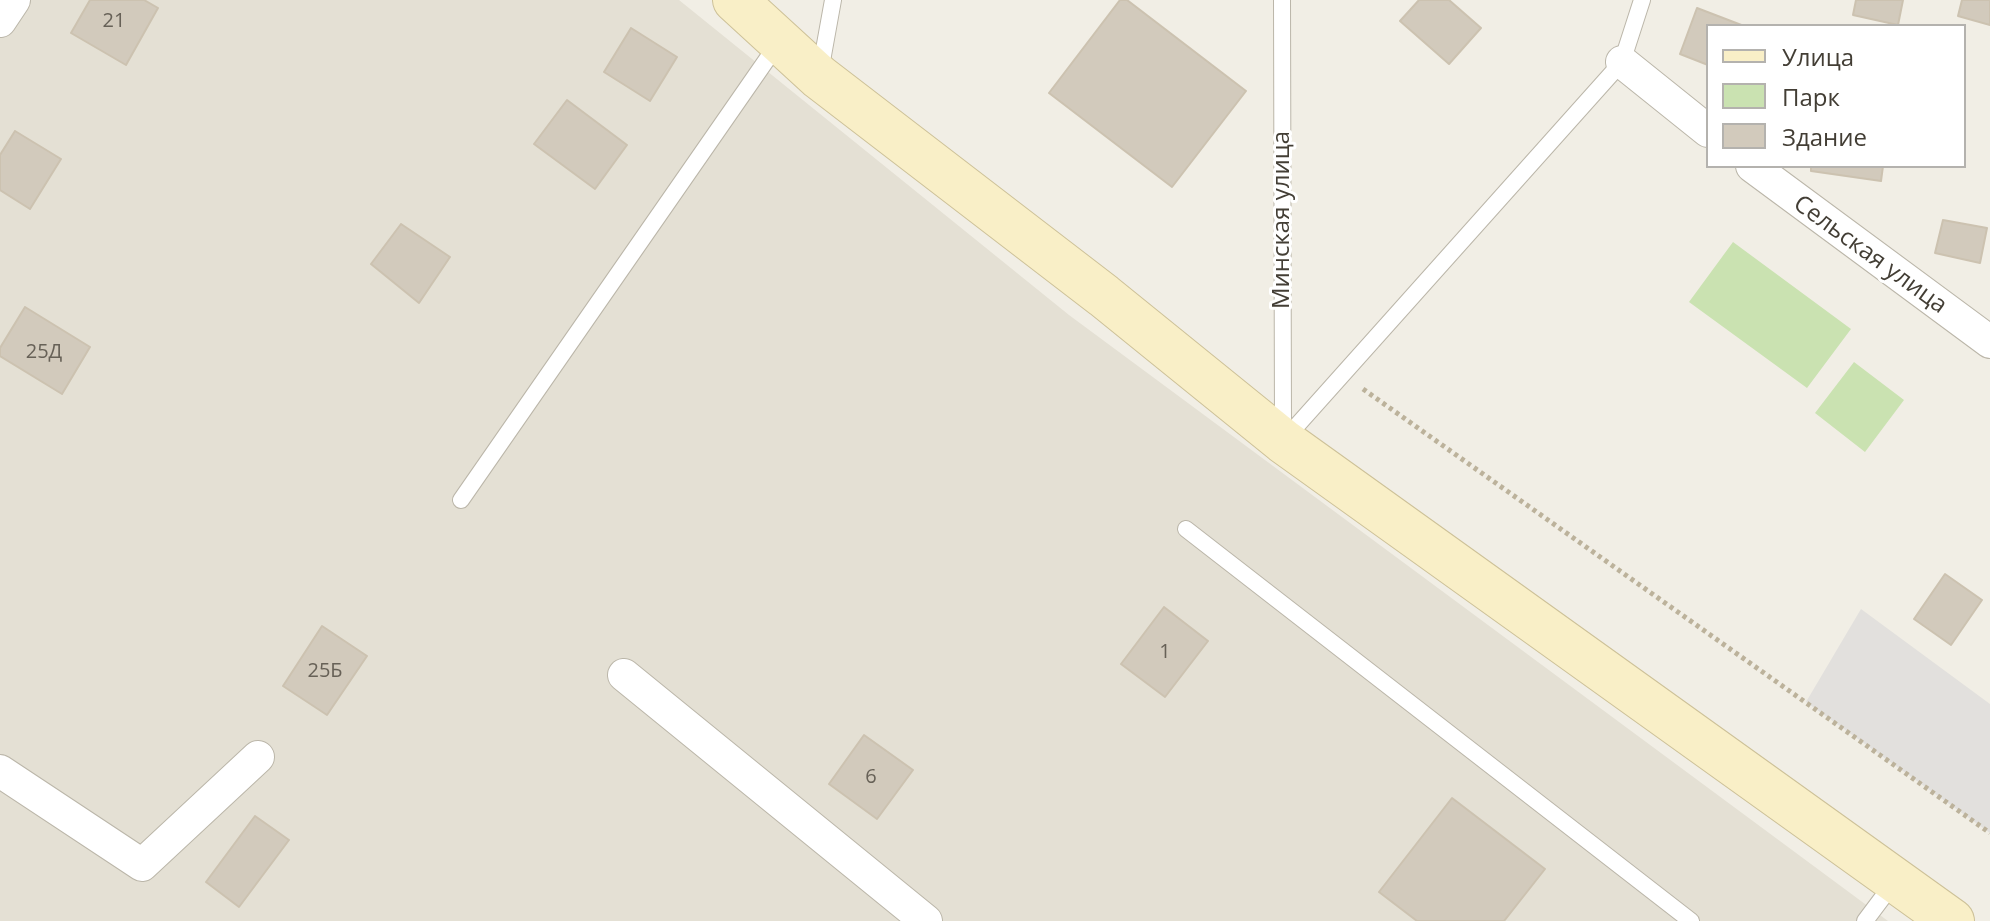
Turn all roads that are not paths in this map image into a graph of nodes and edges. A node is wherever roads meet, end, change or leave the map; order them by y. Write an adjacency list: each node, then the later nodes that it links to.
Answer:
1 (14, 0): 6 (street)
2 (735, 0): 7 (main road)
3 (833, 0): 9 (lane)
4 (1282, 0): 13 (lane, Минская улица)
5 (1642, 0): 8 (lane)
6 (0, 21)
7 (780, 41): 9 (main road); 14 (lane)
8 (1622, 62): 10 (street); 13 (lane)
9 (819, 77): 13 (main road)
10 (1706, 129)
11 (1755, 168): 12 (street, Сельская улица)
12 (1990, 342)
13 (1283, 441): 19 (main road)
14 (461, 500)
15 (1186, 529): 21 (lane)
16 (624, 675): 20 (street)
17 (258, 757): 18 (street)
18 (0, 771)
19 (1895, 881): 22 (lane); 23 (main road)
20 (926, 921)
21 (1691, 921)
22 (1865, 921)
23 (1952, 921)

